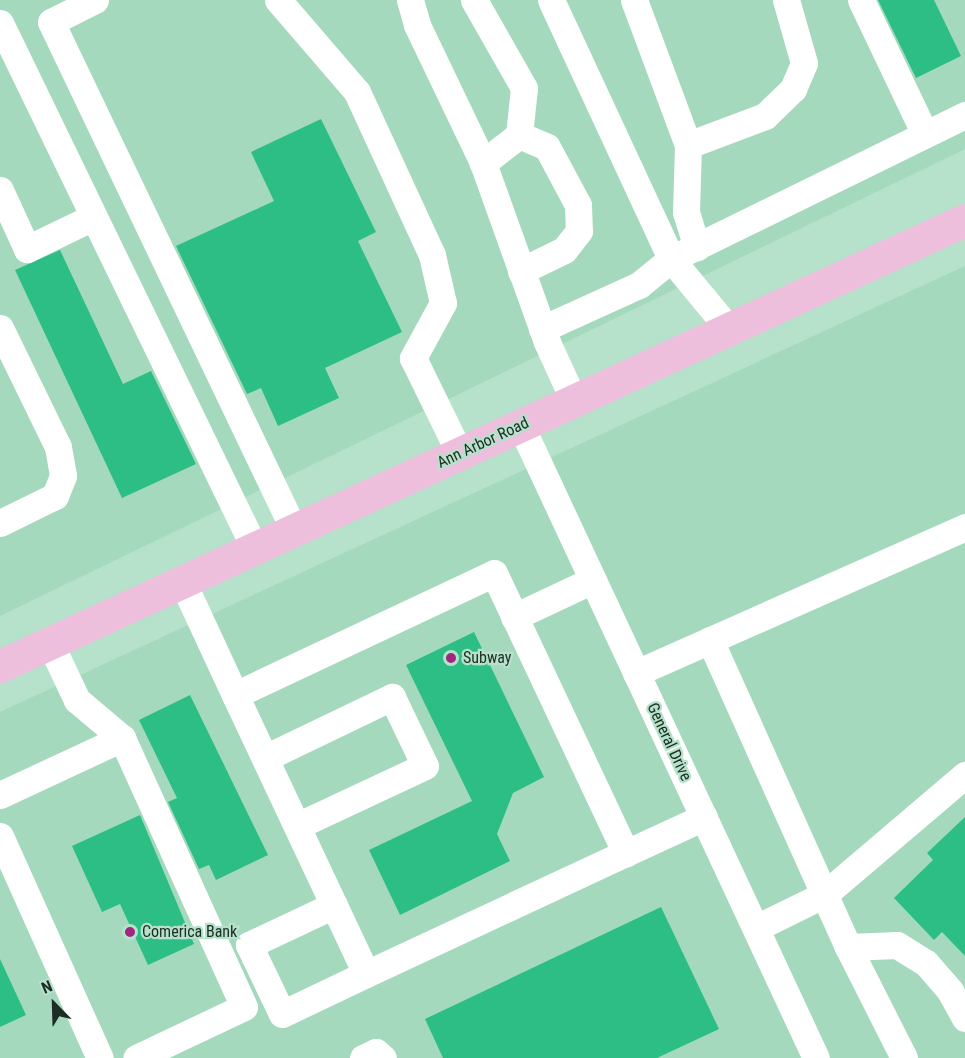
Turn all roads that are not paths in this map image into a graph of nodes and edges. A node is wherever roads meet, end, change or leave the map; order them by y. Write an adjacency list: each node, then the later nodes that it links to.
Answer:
1 (95, 0): 29 (street)
2 (278, 0): 26 (street)
3 (410, 0): 14 (street)
4 (474, 0): 11 (street)
5 (551, 0): 19 (street)
6 (634, 0): 13 (street)
7 (786, 0): 13 (street)
8 (861, 0): 12 (street)
9 (0, 23): 16 (street)
10 (965, 115): 12 (street)
11 (519, 135): 14 (street); 20 (street)
12 (925, 135): 18 (street)
13 (688, 144): 18 (street)
14 (483, 163): 20 (street)
15 (0, 190): 16 (street)
16 (91, 218): 30 (street)
17 (965, 220): 23 (main road, Ann Arbor Road)
18 (697, 247): 19 (street)
19 (671, 259): 22 (street); 23 (street)
20 (521, 271): 22 (street)
21 (0, 328): 27 (street)
22 (542, 329): 24 (street)
23 (729, 329): 24 (main road, Ann Arbor Road)
24 (574, 401): 25 (main road, Ann Arbor Road)
25 (521, 426): 26 (main road, Ann Arbor Road); 31 (street, General Drive)
26 (460, 454): 29 (main road, Ann Arbor Road)
27 (0, 523)
28 (965, 527): 34 (street)
29 (294, 530): 30 (main road, Ann Arbor Road)
30 (255, 549): 32 (main road, Ann Arbor Road)
31 (593, 580): 33 (street); 37 (street, General Drive)
32 (183, 583): 35 (main road, Ann Arbor Road); 38 (street)
33 (514, 616): 38 (street); 46 (street)
34 (710, 640): 37 (street); 47 (street)
35 (50, 643): 36 (main road, Ann Arbor Road); 39 (street)
36 (0, 666)
37 (636, 673): 43 (street, General Drive)
38 (235, 695): 40 (street)
39 (122, 738): 42 (street); 54 (street)
40 (265, 758): 44 (street); 44 (street)
41 (965, 775): 47 (street)
42 (0, 795)
43 (704, 817): 46 (street); 49 (street, General Drive)
44 (297, 826): 48 (street)
45 (0, 836): 53 (street)
46 (626, 854): 51 (street)
47 (825, 894): 49 (street); 50 (street)
48 (334, 905): 51 (street); 51 (street)
49 (756, 928): 57 (street, General Drive)
50 (848, 947): 52 (street); 58 (street)
51 (366, 974)
52 (965, 1018)
53 (100, 1058)
54 (136, 1058)
55 (363, 1058): 56 (street)
56 (383, 1058)
57 (816, 1058)
58 (904, 1058)

